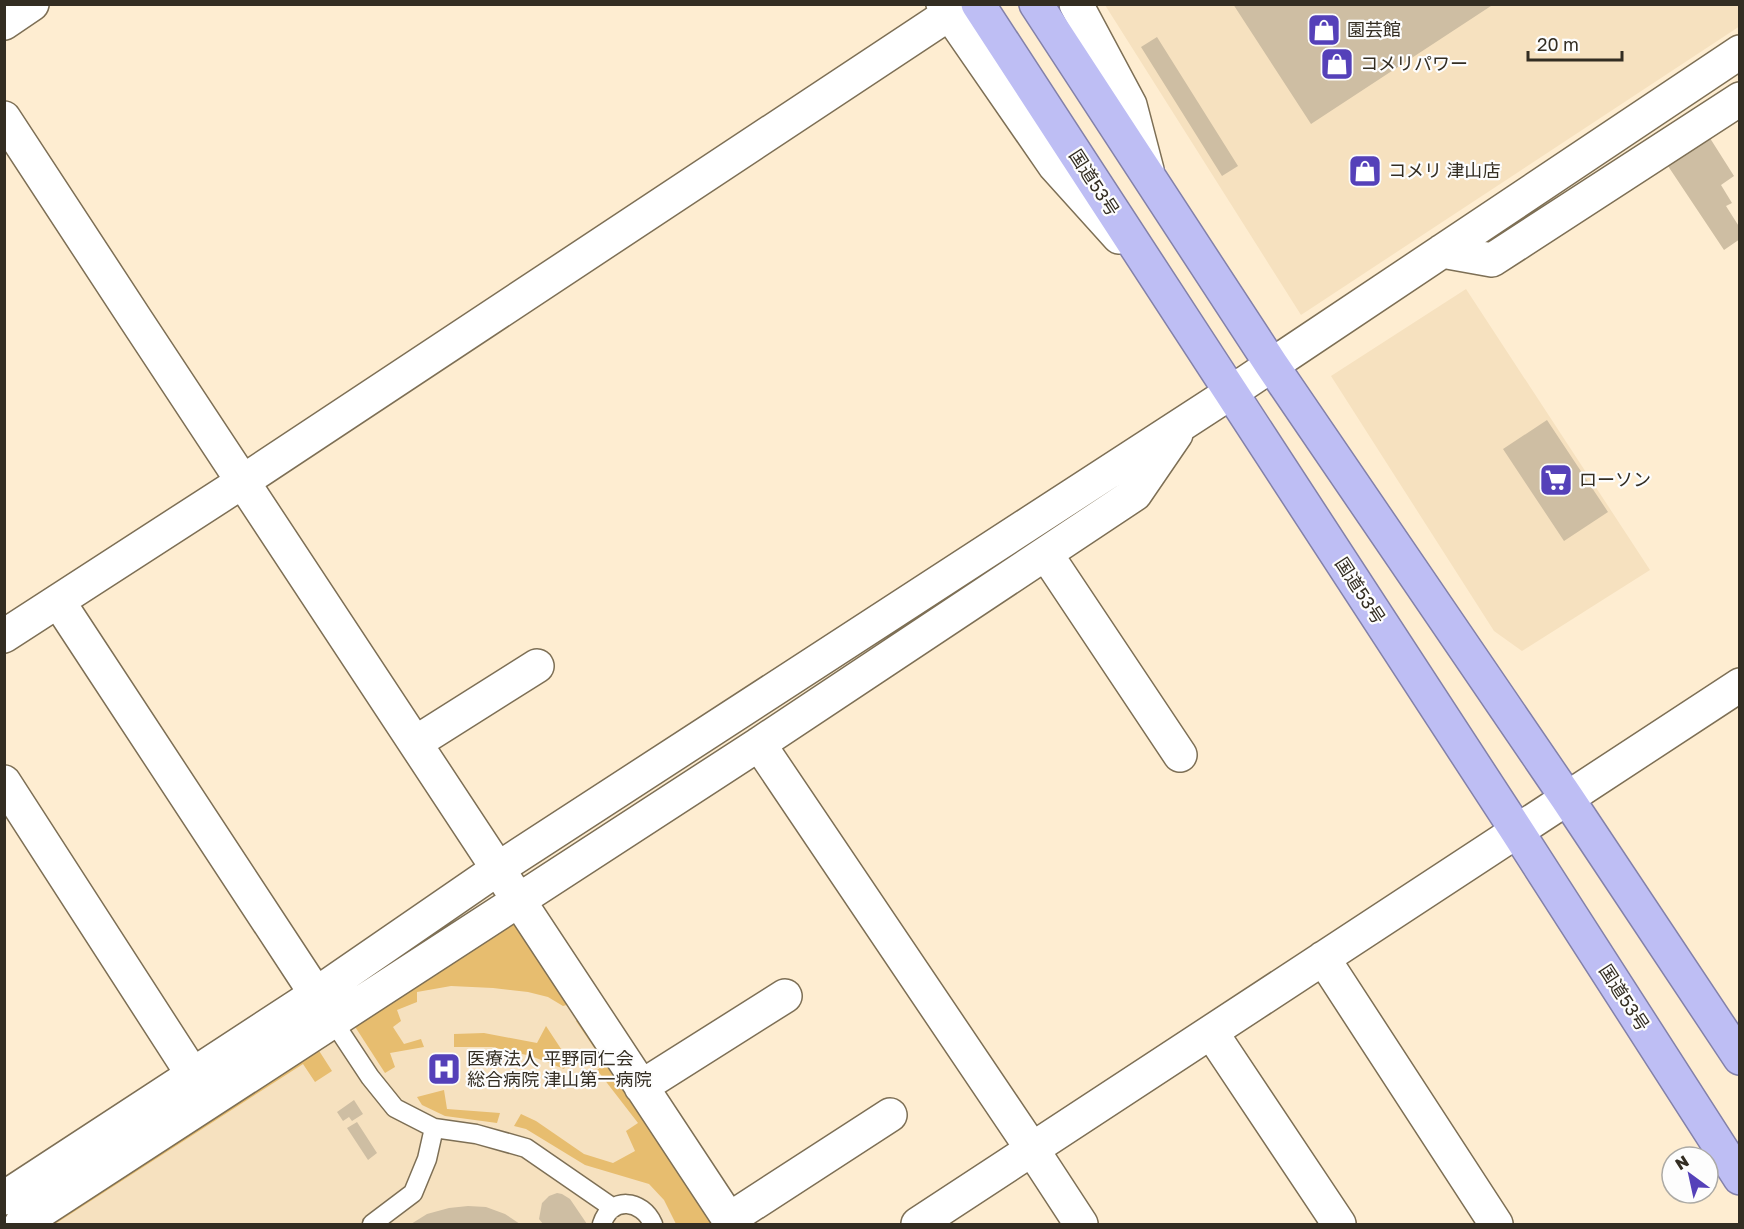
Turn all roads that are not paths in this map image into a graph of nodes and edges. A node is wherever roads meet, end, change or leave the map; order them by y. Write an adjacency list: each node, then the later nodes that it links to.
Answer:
1 (32, 4): 6 (street)
2 (1001, 4): 12 (highway)
3 (1036, 4): 10 (highway)
4 (1076, 4): 10 (street)
5 (958, 7): 12 (highway, 国道53号); 16 (street)
6 (4, 23)
7 (1740, 52): 11 (street)
8 (1740, 99): 11 (street)
9 (4, 118): 16 (street)
10 (1149, 178): 13 (highway)
11 (1442, 251): 13 (street)
12 (1158, 281): 14 (highway, 国道53号)
13 (1271, 364): 14 (street); 26 (highway)
14 (1230, 393): 15 (street); 27 (highway, 国道53号)
15 (1184, 423): 17 (street); 28 (street)
16 (242, 482): 18 (street); 22 (street)
17 (1046, 554): 23 (street); 24 (street)
18 (58, 601): 19 (street); 31 (street)
19 (4, 636)
20 (537, 666): 22 (street)
21 (1740, 685): 26 (street)
22 (416, 743): 28 (street)
23 (759, 744): 29 (street); 40 (street)
24 (1180, 755)
25 (4, 782): 36 (street)
26 (1567, 798): 27 (street); 35 (highway)
27 (1517, 831): 30 (street); 41 (highway, 国道53号)
28 (499, 868): 29 (street); 31 (street)
29 (519, 899): 33 (street); 37 (street)
30 (1323, 958): 34 (street); 52 (street)
31 (316, 994): 33 (lane); 36 (street)
32 (785, 996): 37 (street)
33 (334, 1021): 39 (lane); 45 (street)
34 (1211, 1032): 40 (street); 51 (street)
35 (1740, 1058)
36 (193, 1075): 42 (street)
37 (641, 1087): 44 (street)
38 (890, 1115): 44 (street)
39 (434, 1128): 43 (lane); 46 (lane)
40 (1032, 1149): 49 (street); 50 (street)
41 (1740, 1178)
42 (4, 1198)
43 (613, 1208): 47 (lane); 48 (lane)
44 (730, 1222)
45 (21, 1224)
46 (372, 1224)
47 (602, 1224)
48 (653, 1224)
49 (918, 1224)
50 (1080, 1224)
51 (1340, 1224)
52 (1496, 1224)

